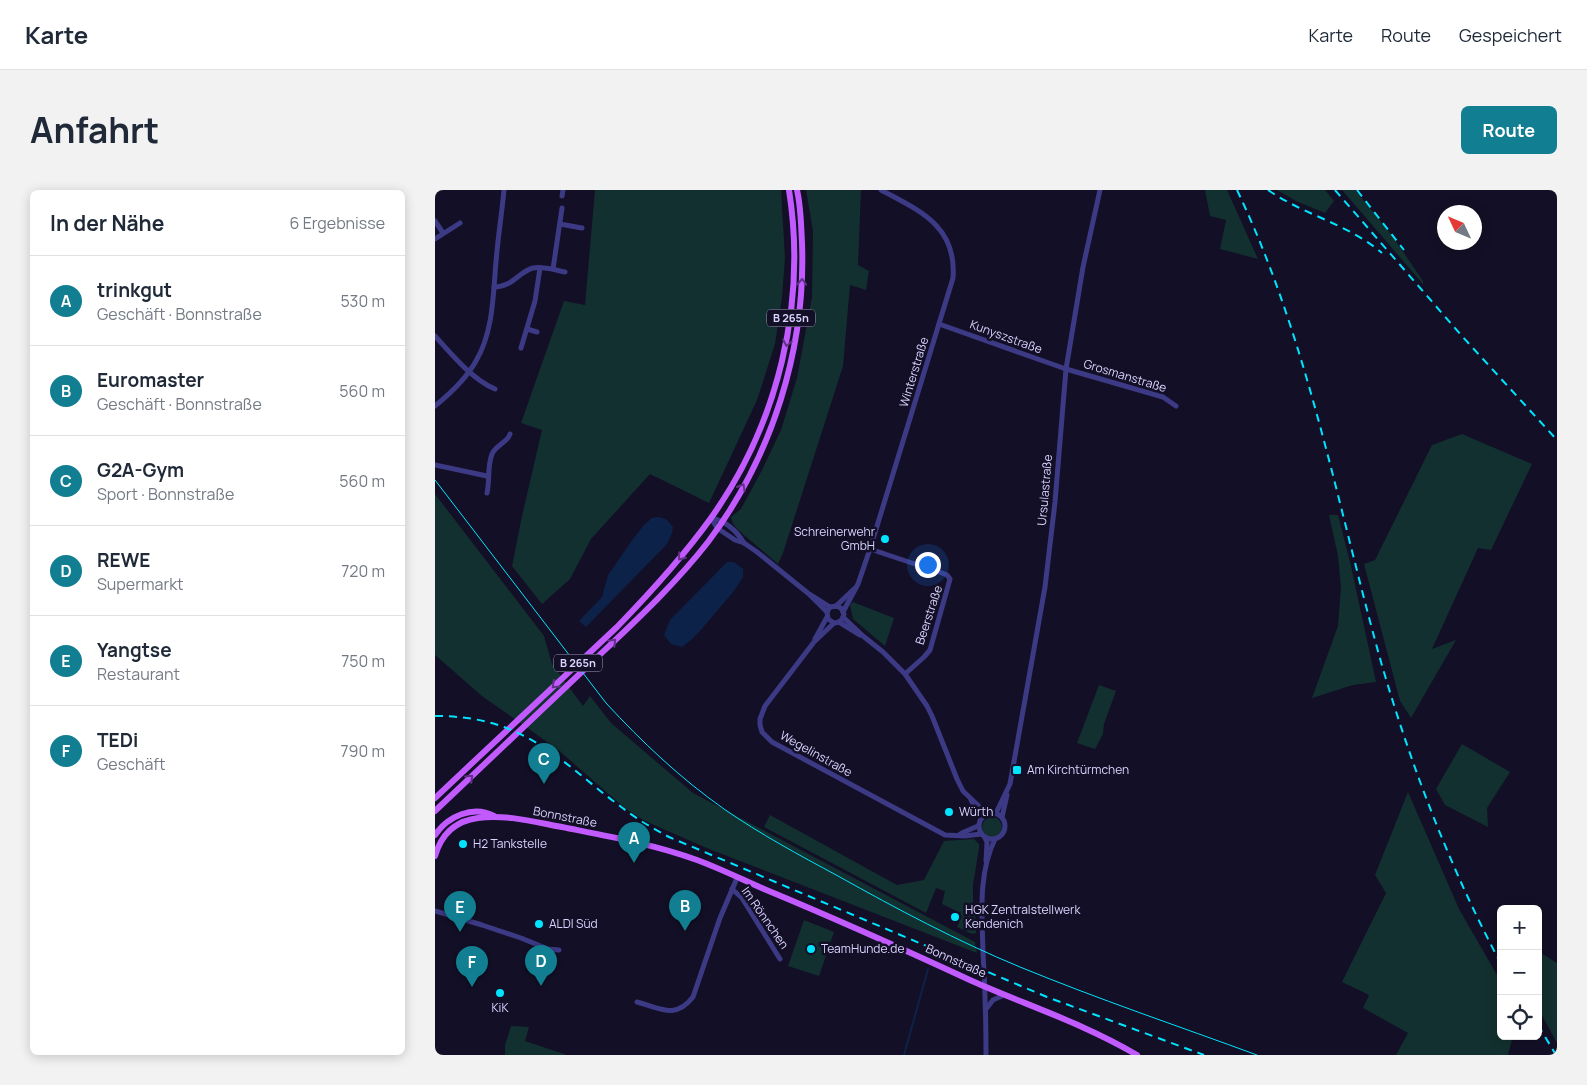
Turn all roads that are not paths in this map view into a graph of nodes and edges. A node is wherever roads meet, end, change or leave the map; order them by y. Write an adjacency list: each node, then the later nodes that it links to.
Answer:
1 (504, 190): 16 (street)
2 (789, 190): 31 (main road, B 265n, one-way to 31)
3 (797, 190): 32 (main road, B 265n, one-way to 3)
4 (881, 190): 17 (street, Winterstraße)
5 (1100, 190): 22 (street, Ursulastraße)
6 (562, 208): 9 (street)
7 (435, 221): 11 (street)
8 (460, 223): 11 (street)
9 (560, 224): 10 (street); 14 (street)
10 (582, 228)
11 (443, 233): 12 (street)
12 (435, 239)
13 (540, 268): 14 (street); 16 (street); 18 (street)
14 (553, 270): 15 (street)
15 (565, 272)
16 (494, 287): 23 (street)
17 (939, 324): 22 (street, Kunyszstraße); 35 (street, Winterstraße)
18 (527, 329): 19 (street); 21 (street)
19 (537, 332)
20 (435, 336): 23 (street)
21 (521, 348)
22 (1066, 369): 26 (street, Grosmanstraße); 43 (street, Ursulastraße)
23 (469, 371): 24 (street); 25 (street)
24 (495, 389)
25 (435, 406)
26 (1176, 406)
27 (510, 434): 29 (street)
28 (435, 465): 29 (street)
29 (487, 476): 30 (street)
30 (487, 493)
31 (711, 518): 32 (street); 33 (street); 44 (main road, B 265n, one-way to 44)
32 (723, 521): 33 (main road, B 265n); 34 (street)
33 (717, 528): 34 (street); 46 (main road, B 265n, one-way to 33)
34 (743, 543): 37 (street)
35 (870, 549): 36 (street, Winterstraße); 42 (street, Beerstraße)
36 (855, 589): 37 (street, Winterstraße); 38 (street, Winterstraße)
37 (830, 610): 38 (street); 39 (street); 41 (street, Wegelinstraße)
38 (843, 614): 39 (street, Winterstraße); 40 (street)
39 (836, 622): 40 (street); 41 (street, Wegelinstraße)
40 (863, 636): 42 (street)
41 (814, 642): 54 (street, Wegelinstraße)
42 (905, 674): 45 (street)
43 (1007, 792): 47 (street, Ursulastraße); 49 (street, Ursulastraße)
44 (435, 798)
45 (971, 799): 48 (street); 51 (street)
46 (435, 812)
47 (996, 813): 48 (street); 49 (street)
48 (987, 814): 51 (street)
49 (1002, 817): 56 (street, Ursulastraße)
50 (499, 818): 53 (main road); 57 (main road); 59 (main road, Bonnstraße)
51 (981, 819): 52 (street, Ursulastraße)
52 (979, 826): 54 (street); 55 (street, Ursulastraße)
53 (435, 835)
54 (959, 835): 55 (street, Wegelinstraße)
55 (983, 836): 56 (street); 58 (street, Ursulastraße)
56 (995, 839): 58 (street, Ursulastraße)
57 (435, 856)
58 (987, 864): 64 (street, Ursulastraße)
59 (737, 878): 60 (street); 64 (main road, Bonnstraße)
60 (732, 889): 63 (street, Im Rönnchen); 66 (street)
61 (436, 913): 62 (street)
62 (559, 950)
63 (781, 959)
64 (985, 986): 65 (main road, Bonnstraße); 67 (street, Ursulastraße)
65 (1004, 995): 67 (street); 69 (main road, Bonnstraße)
66 (637, 1002)
67 (986, 1009): 68 (street, Ursulastraße)
68 (986, 1055)
69 (1137, 1055)

